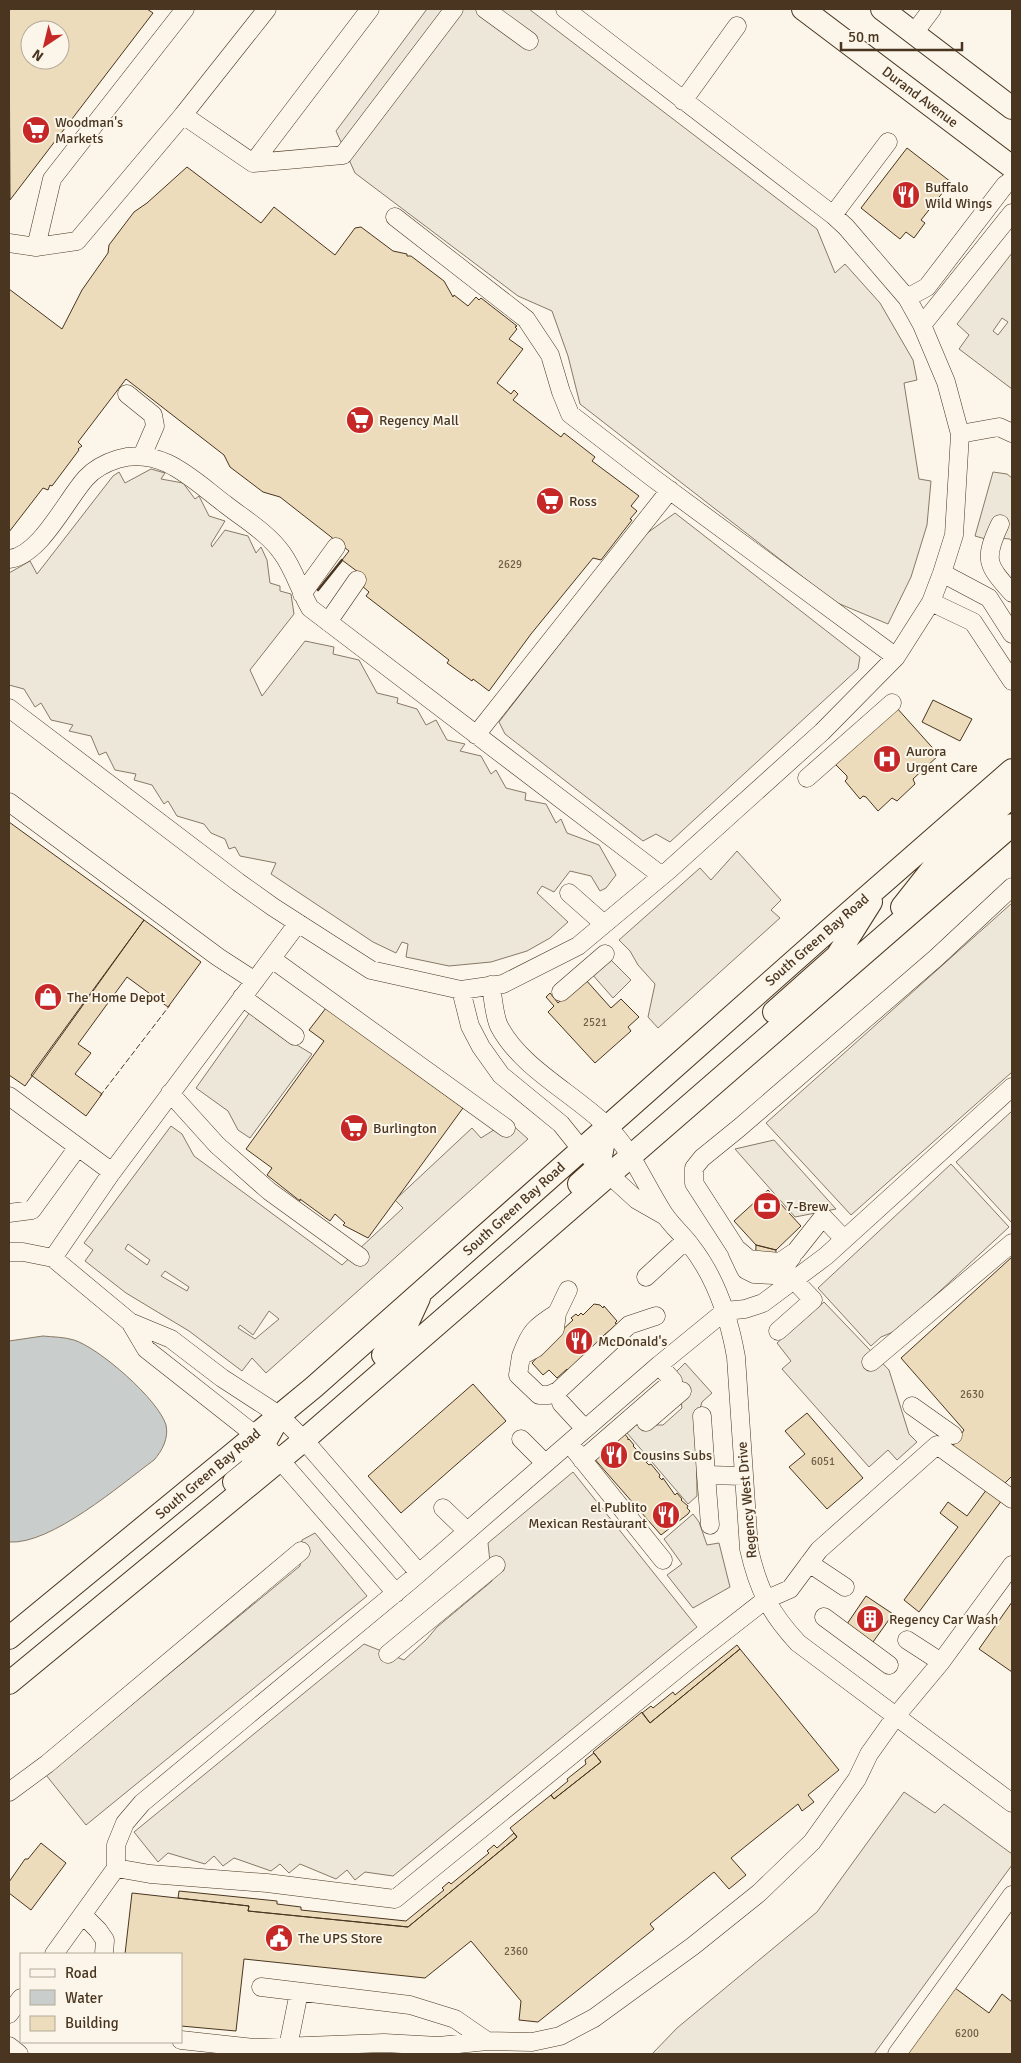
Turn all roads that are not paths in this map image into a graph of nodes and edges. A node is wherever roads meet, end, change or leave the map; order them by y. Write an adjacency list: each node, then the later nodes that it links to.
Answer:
1 (185, 9): 25 (street)
2 (267, 9): 16 (street)
3 (370, 9): 18 (street)
4 (454, 9): 18 (street)
5 (485, 9): 13 (street)
6 (565, 9): 10 (street)
7 (803, 9): 19 (main road, Durand Avenue)
8 (882, 9): 12 (main road)
9 (932, 9): 12 (street)
10 (587, 15): 14 (street)
11 (737, 26): 14 (street)
12 (914, 33): 15 (main road)
13 (529, 41)
14 (683, 101): 22 (street)
15 (1012, 108)
16 (183, 115): 18 (street); 25 (street)
17 (888, 142): 22 (street)
18 (253, 163)
19 (1012, 167)
20 (1012, 180): 26 (street)
21 (1012, 213): 27 (street)
22 (833, 215): 26 (street)
23 (396, 217): 32 (street)
24 (9, 243): 25 (street)
25 (36, 247)
26 (907, 298): 27 (street)
27 (922, 325): 30 (street)
28 (127, 394): 31 (street)
29 (1008, 426): 30 (street)
30 (960, 434): 36 (street)
31 (142, 456): 35 (street); 38 (street)
32 (670, 490): 43 (street); 49 (street)
33 (1000, 524): 39 (street)
34 (336, 547): 38 (street)
35 (9, 559)
36 (942, 573): 40 (street); 42 (street)
37 (357, 580): 41 (street)
38 (302, 594): 41 (street)
39 (1012, 594)
40 (931, 602): 43 (street); 44 (street)
41 (328, 622): 49 (street)
42 (1012, 634)
43 (896, 657): 45 (street)
44 (1012, 681)
45 (857, 697): 48 (street); 55 (street)
46 (892, 703): 48 (street)
47 (9, 708): 59 (street)
48 (873, 718): 51 (street)
49 (476, 735): 55 (street)
50 (1012, 770): 56 (main road, South Green Bay Road)
51 (807, 778)
52 (1012, 796): 61 (main road)
53 (9, 802): 64 (street)
54 (1012, 825): 61 (main road)
55 (662, 876): 60 (street)
56 (886, 880): 73 (main road, South Green Bay Road); 77 (main road)
57 (1012, 887): 82 (street)
58 (570, 892): 60 (street)
59 (298, 923): 63 (street); 66 (street)
60 (604, 924): 65 (street)
61 (873, 946): 77 (main road)
62 (605, 954): 67 (street)
63 (272, 959): 64 (street); 74 (street)
64 (255, 981): 68 (street)
65 (491, 985): 66 (street); 73 (street, Regency West Drive)
66 (461, 990): 76 (street, Regency West Drive)
67 (561, 992)
68 (242, 998): 69 (street); 71 (street)
69 (295, 1036)
70 (1012, 1088): 82 (street)
71 (170, 1094): 79 (street); 86 (street)
72 (9, 1096): 75 (street)
73 (607, 1126): 76 (main road, South Green Bay Road); 77 (street, Regency West Drive); 78 (main road)
74 (506, 1128)
75 (78, 1147): 79 (street); 80 (street)
76 (581, 1149): 78 (street, Regency West Drive); 90 (main road, South Green Bay Road)
77 (629, 1151): 78 (main road); 81 (street, Regency West Drive)
78 (604, 1171): 81 (street, Regency West Drive); 106 (main road)
79 (112, 1172): 87 (street)
80 (9, 1213)
81 (666, 1216): 83 (street, Regency West Drive)
82 (844, 1239): 89 (street)
83 (686, 1240): 88 (street); 92 (street, Regency West Drive)
84 (1012, 1243): 96 (street)
85 (9, 1252): 87 (street)
86 (360, 1257)
87 (53, 1258): 94 (street)
88 (646, 1277)
89 (794, 1280): 92 (street); 95 (street)
90 (422, 1290): 101 (main road, South Green Bay Road); 106 (main road)
91 (568, 1290): 93 (street)
92 (725, 1311): 97 (street); 114 (street, Regency West Drive)
93 (656, 1316)
94 (130, 1322): 101 (street); 107 (street)
95 (778, 1331)
96 (871, 1362)
97 (658, 1365): 98 (street); 104 (street)
98 (677, 1386): 103 (street); 111 (street)
99 (562, 1403): 104 (street)
100 (912, 1406): 105 (street)
101 (279, 1415): 106 (street); 107 (main road, South Green Bay Road)
102 (702, 1416): 113 (street)
103 (646, 1422)
104 (585, 1429): 108 (street)
105 (953, 1435)
106 (301, 1436): 110 (main road); 124 (street)
107 (260, 1440): 110 (street); 128 (main road); 130 (main road, South Green Bay Road)
108 (568, 1443): 111 (street); 112 (street)
109 (544, 1444): 112 (street)
110 (280, 1460): 126 (street); 128 (main road)
111 (582, 1460): 120 (street)
112 (545, 1464): 118 (street)
113 (706, 1475): 114 (street); 117 (street)
114 (744, 1476): 127 (street, Regency West Drive)
115 (1012, 1499): 121 (street)
116 (443, 1508): 118 (street)
117 (710, 1525)
118 (467, 1531): 124 (street)
119 (301, 1552): 137 (street)
120 (663, 1560)
121 (809, 1563): 125 (street); 127 (street)
122 (496, 1565): 132 (street)
123 (1012, 1565): 133 (street)
124 (420, 1573): 126 (street)
125 (845, 1587)
126 (396, 1593): 139 (street)
127 (765, 1600): 136 (street, Regency West Drive); 139 (street)
128 (97, 1611): 135 (main road)
129 (824, 1618): 134 (street)
130 (9, 1638)
131 (907, 1640): 133 (street)
132 (388, 1654)
133 (941, 1662): 136 (street)
134 (889, 1665)
135 (9, 1683)
136 (896, 1716): 138 (street, Regency West Drive); 149 (street)
137 (9, 1792)
138 (1012, 1803)
139 (116, 1868): 141 (street)
140 (1012, 1895): 153 (street)
141 (84, 1916): 142 (street); 143 (street)
142 (55, 1953)
143 (104, 1953)
144 (261, 1987): 145 (street)
145 (299, 1992): 149 (street); 151 (street)
146 (20, 1999): 147 (street)
147 (9, 2014)
148 (182, 2040): 151 (street)
149 (487, 2041): 151 (street)
150 (9, 2046): 152 (street)
151 (288, 2047)
152 (19, 2054)
153 (897, 2054)

